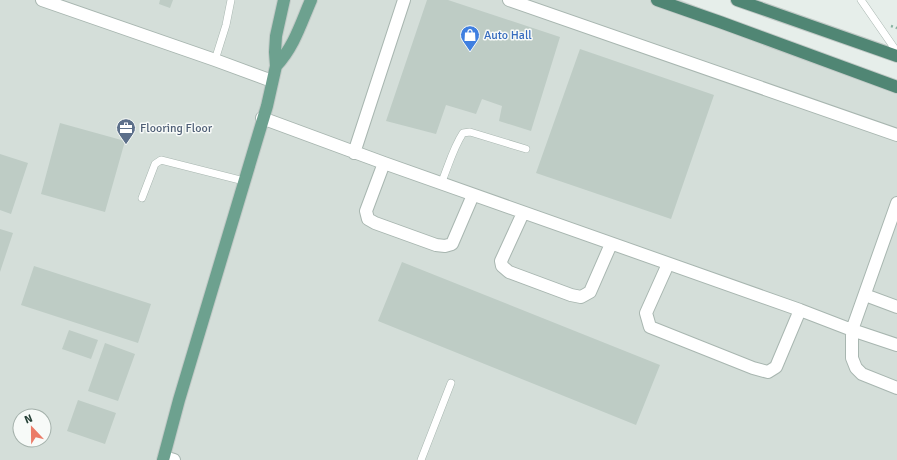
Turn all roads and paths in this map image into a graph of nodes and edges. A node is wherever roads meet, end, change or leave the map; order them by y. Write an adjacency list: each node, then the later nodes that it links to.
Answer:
1 (42, 0): 12 (street)
2 (231, 0): 12 (lane)
3 (284, 0): 13 (main road)
4 (311, 0): 13 (main road)
5 (404, 0): 19 (street)
6 (509, 0): 17 (street)
7 (657, 0): 15 (highway)
8 (736, 0): 11 (highway)
9 (861, 0): 10 (lane)
10 (897, 52)
11 (897, 56)
12 (215, 60): 14 (street)
13 (276, 66): 14 (main road)
14 (272, 81): 16 (main road)
15 (897, 87)
16 (262, 118): 19 (street); 21 (main road)
17 (897, 135)
18 (526, 149): 22 (lane)
19 (354, 152): 20 (street)
20 (384, 164): 22 (street); 23 (street)
21 (244, 181): 24 (lane); 36 (main road)
22 (441, 184): 23 (street)
23 (473, 195): 26 (street)
24 (142, 198)
25 (897, 203): 29 (street)
26 (523, 213): 27 (street); 27 (street)
27 (611, 244): 28 (street)
28 (668, 264): 31 (street); 31 (street)
29 (865, 295): 30 (street); 32 (street)
30 (897, 306)
31 (800, 310): 32 (street)
32 (852, 330): 33 (street); 35 (street)
33 (897, 346)
34 (451, 383): 37 (lane)
35 (897, 388)
36 (167, 459)
37 (421, 460)

